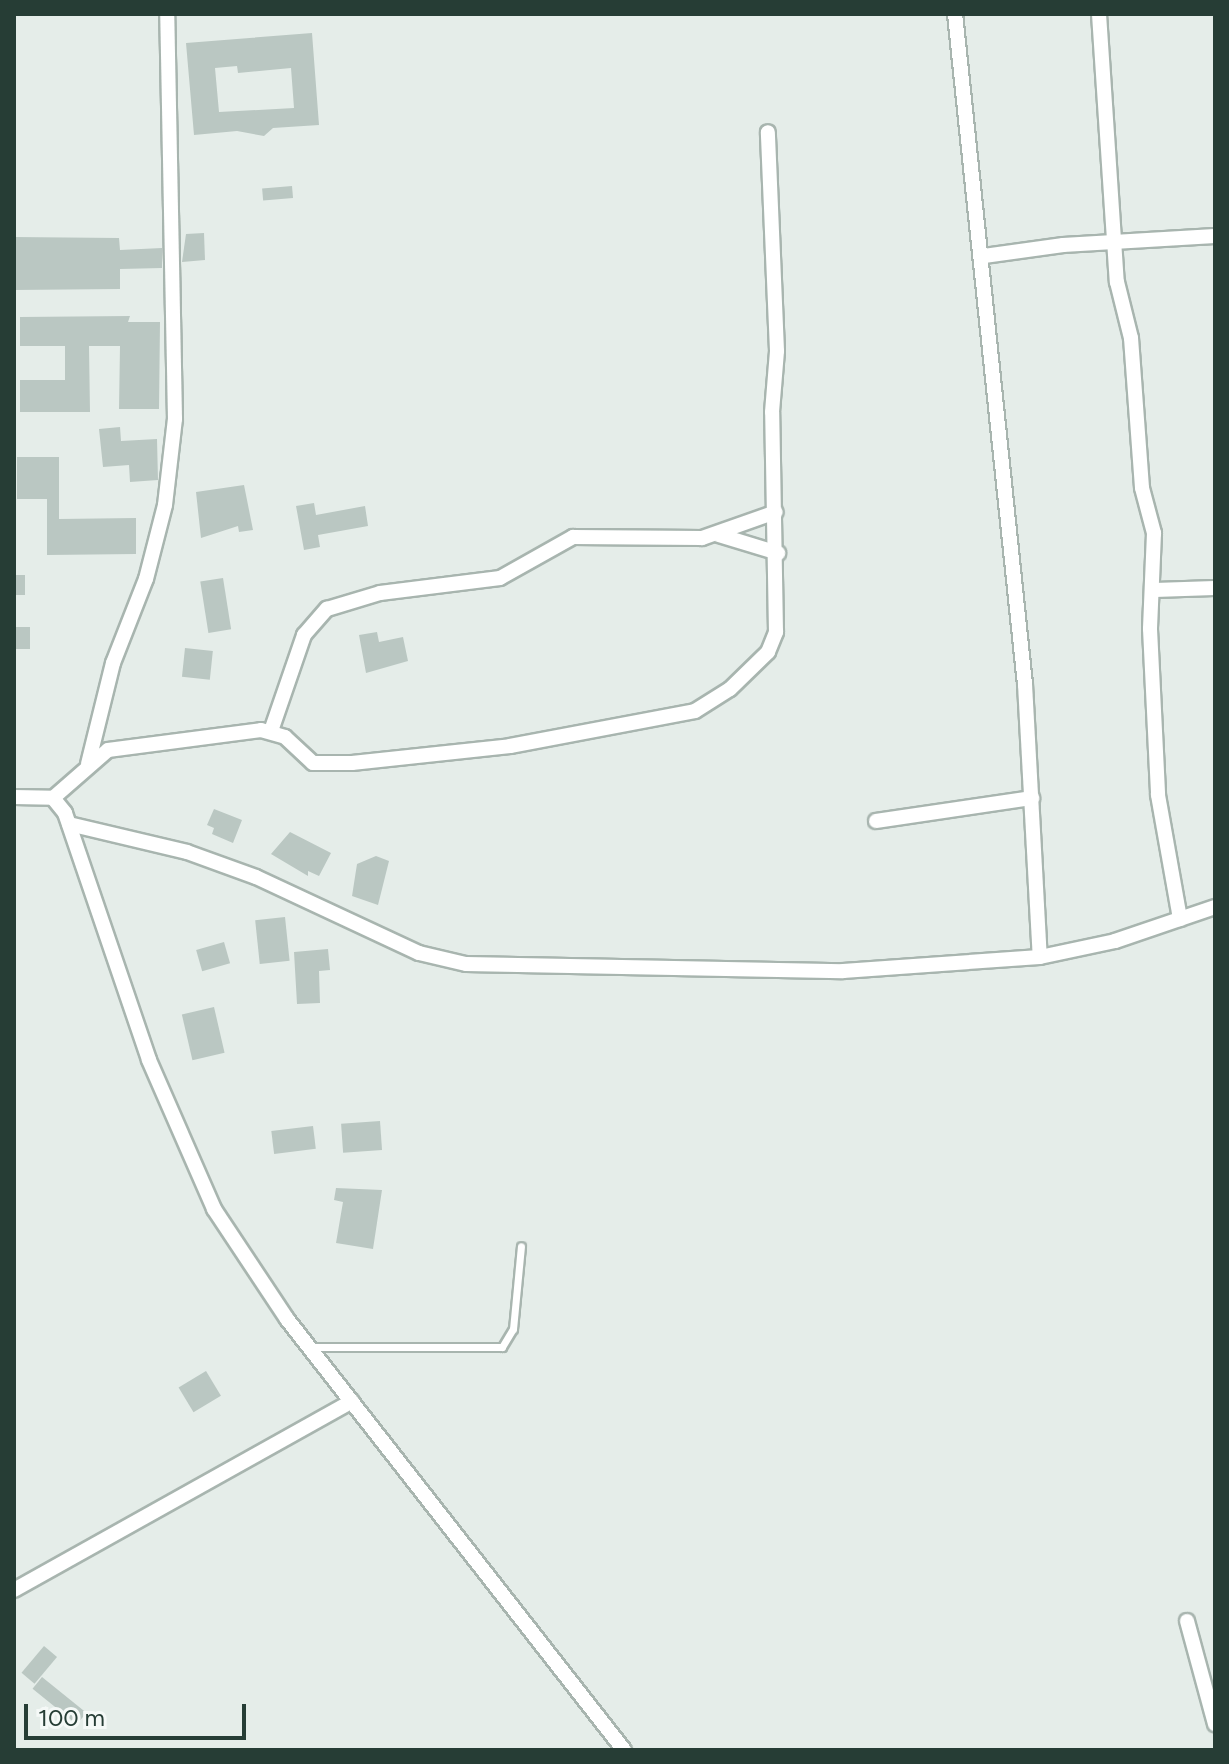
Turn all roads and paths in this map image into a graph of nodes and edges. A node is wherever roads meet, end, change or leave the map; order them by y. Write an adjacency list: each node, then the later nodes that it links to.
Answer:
1 (167, 14): 14 (street)
2 (955, 14): 7 (street)
3 (1099, 14): 6 (street)
4 (768, 132): 8 (street)
5 (1215, 236): 6 (street)
6 (1114, 242): 7 (street); 12 (street)
7 (984, 256): 17 (street)
8 (776, 512): 9 (street); 10 (street)
9 (719, 535): 10 (street); 13 (street)
10 (778, 553): 13 (street)
11 (1215, 588): 12 (street)
12 (1154, 590): 21 (street)
13 (271, 731): 14 (street)
14 (88, 764): 16 (street)
15 (14, 797): 16 (street)
16 (53, 798): 19 (street)
17 (1032, 798): 18 (street); 22 (street)
18 (876, 821)
19 (69, 824): 22 (street); 24 (street)
20 (1215, 907): 21 (street)
21 (1180, 919): 22 (street)
22 (1040, 957)
23 (521, 1246): 24 (lane)
24 (309, 1347): 25 (street)
25 (352, 1401): 26 (street); 29 (street)
26 (14, 1590)
27 (1187, 1621): 28 (street)
28 (1215, 1724)
29 (624, 1750)

